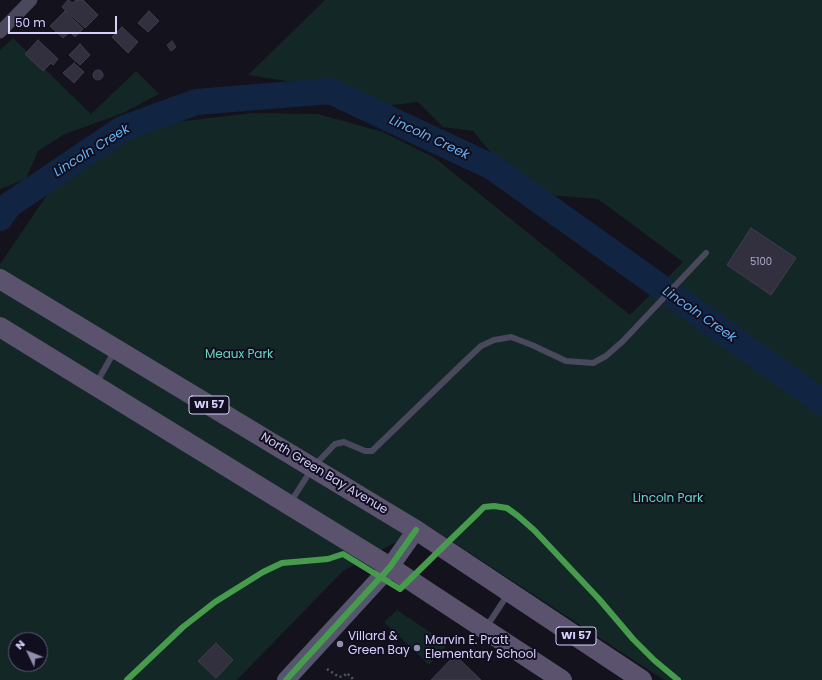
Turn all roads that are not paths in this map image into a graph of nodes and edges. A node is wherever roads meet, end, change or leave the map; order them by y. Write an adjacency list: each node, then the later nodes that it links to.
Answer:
1 (31, 0): 2 (street)
2 (0, 32)
3 (706, 253): 8 (lane)
4 (1, 279): 6 (main road, North Green Bay Avenue / WI 57)
5 (0, 327): 7 (main road)
6 (116, 348): 7 (lane); 8 (main road, North Green Bay Avenue / WI 57)
7 (95, 385): 9 (main road)
8 (313, 467): 9 (lane); 10 (main road, North Green Bay Avenue / WI 57)
9 (289, 505): 11 (main road)
10 (416, 530): 11 (street); 12 (main road, North Green Bay Avenue / WI 57)
11 (390, 568): 13 (main road); 14 (street)
12 (510, 592): 13 (lane); 16 (main road, North Green Bay Avenue / WI 57)
13 (485, 630): 15 (main road)
14 (289, 679)
15 (562, 680)
16 (642, 680)

